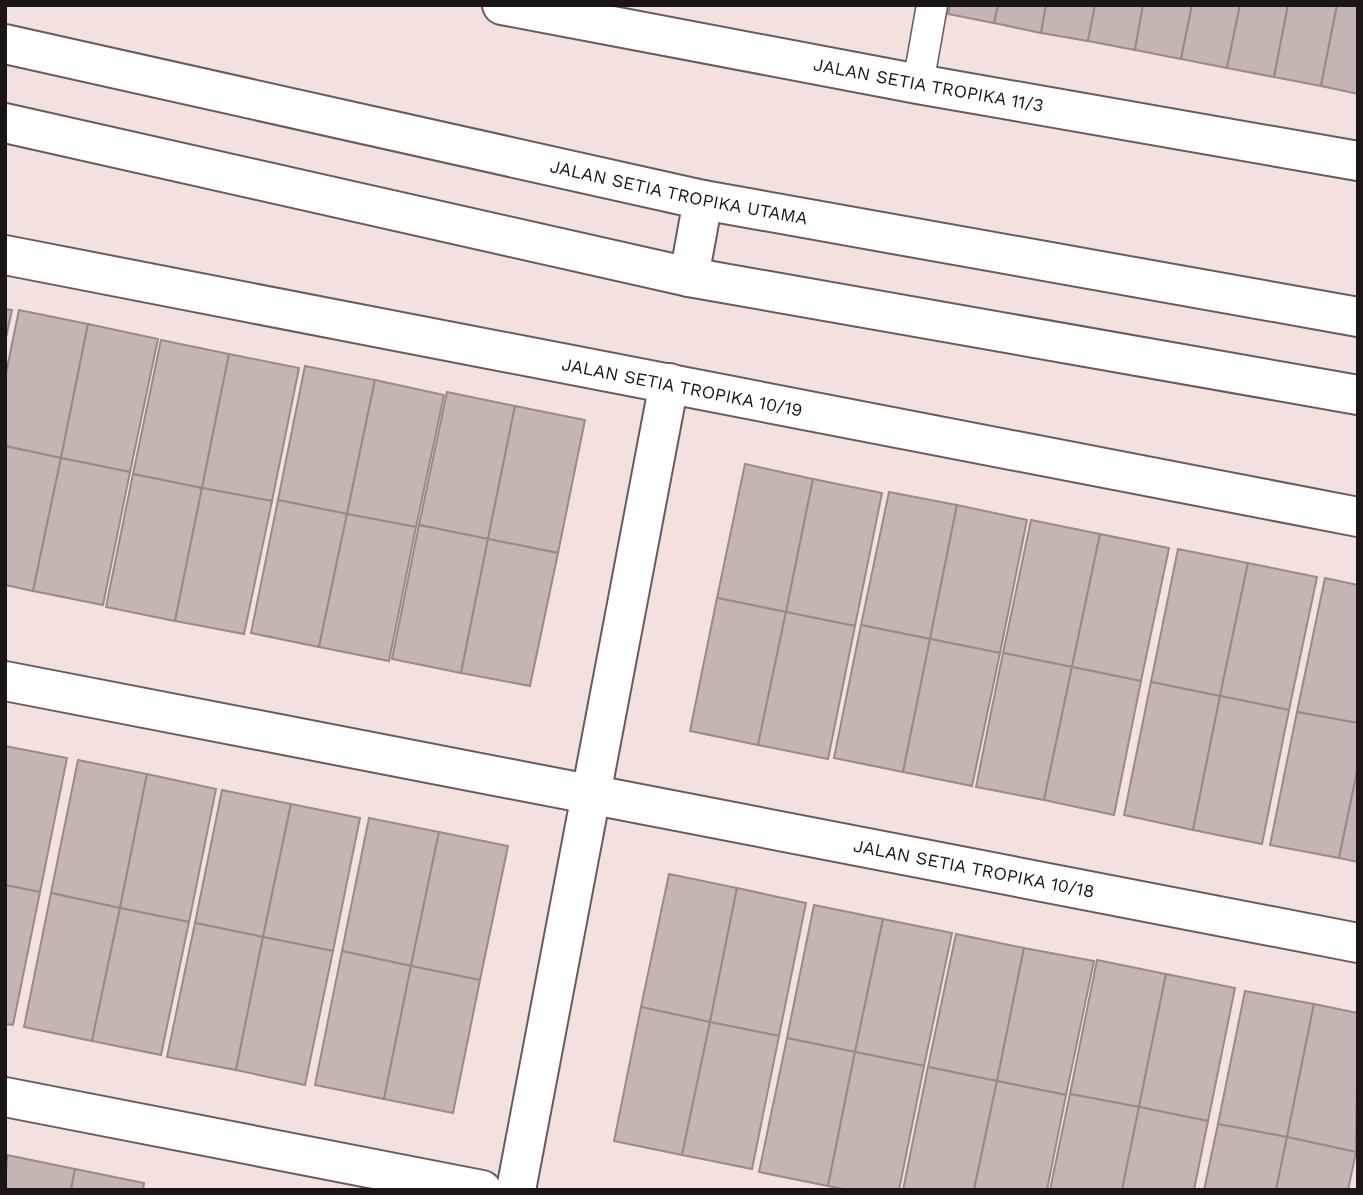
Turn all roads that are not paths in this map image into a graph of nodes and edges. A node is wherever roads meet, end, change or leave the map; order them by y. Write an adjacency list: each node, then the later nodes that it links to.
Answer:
1 (502, 5): 4 (street, JALAN SETIA TROPIKA 11/3)
2 (932, 5): 4 (lane)
3 (5, 44): 7 (street, JALAN SETIA TROPIKA UTAMA)
4 (918, 84): 6 (street, JALAN SETIA TROPIKA 11/3)
5 (5, 123): 9 (street)
6 (1358, 161)
7 (703, 200): 9 (street); 10 (street, JALAN SETIA TROPIKA UTAMA)
8 (5, 255): 11 (street, JALAN SETIA TROPIKA 10/19)
9 (689, 276): 12 (street)
10 (1358, 317)
11 (669, 383): 13 (street, JALAN SETIA TROPIKA 10/19); 15 (street)
12 (1358, 395)
13 (1358, 517)
14 (5, 681): 15 (street, JALAN SETIA TROPIKA 10/18)
15 (591, 794): 16 (street, JALAN SETIA TROPIKA 10/18); 19 (street)
16 (1358, 943)
17 (5, 1097): 18 (street)
18 (482, 1190)
19 (516, 1190)

